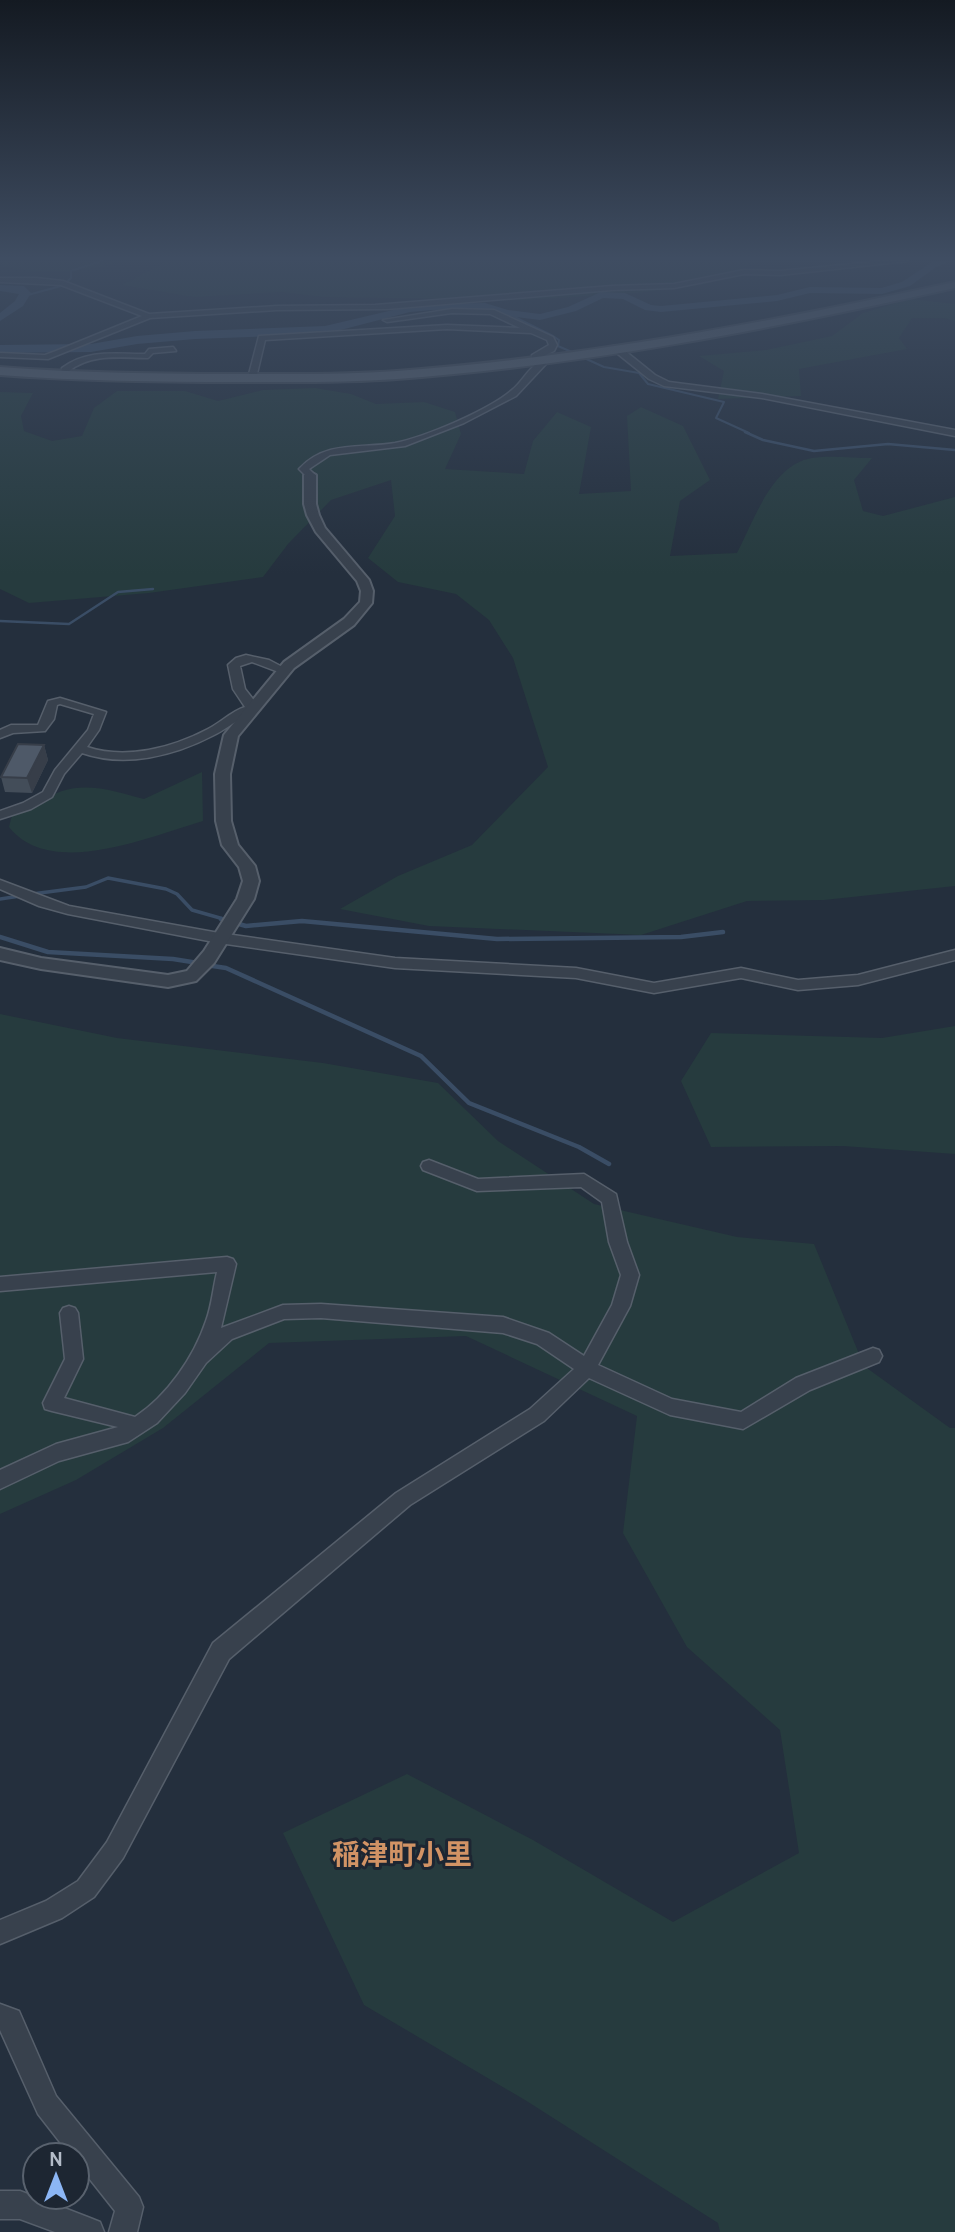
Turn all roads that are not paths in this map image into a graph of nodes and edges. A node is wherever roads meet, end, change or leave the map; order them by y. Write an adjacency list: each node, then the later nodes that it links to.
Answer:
1 (70, 365): 7 (street)
2 (255, 365): 8 (street)
3 (487, 365): 8 (main road)
4 (539, 365): 10 (street)
5 (638, 365): 9 (street)
6 (0, 371): 7 (main road)
7 (65, 376): 8 (main road)
8 (252, 378)
9 (955, 433)
10 (310, 475): 11 (street)
11 (284, 671): 12 (street); 12 (street)
12 (253, 709): 14 (street); 17 (street)
13 (4, 730): 14 (street)
14 (79, 748): 15 (street)
15 (0, 816)
16 (0, 884): 17 (street)
17 (219, 938): 18 (street); 19 (street)
18 (0, 954)
19 (955, 955)
20 (429, 1166): 25 (street)
21 (0, 1284): 24 (street)
22 (69, 1313): 26 (street)
23 (873, 1356): 25 (street)
24 (200, 1357): 25 (street); 26 (street)
25 (587, 1368): 28 (street)
26 (134, 1427): 27 (street)
27 (0, 1480)
28 (0, 1932)
29 (0, 2017): 32 (street)
30 (0, 2206): 31 (street)
31 (90, 2232)
32 (123, 2232)

